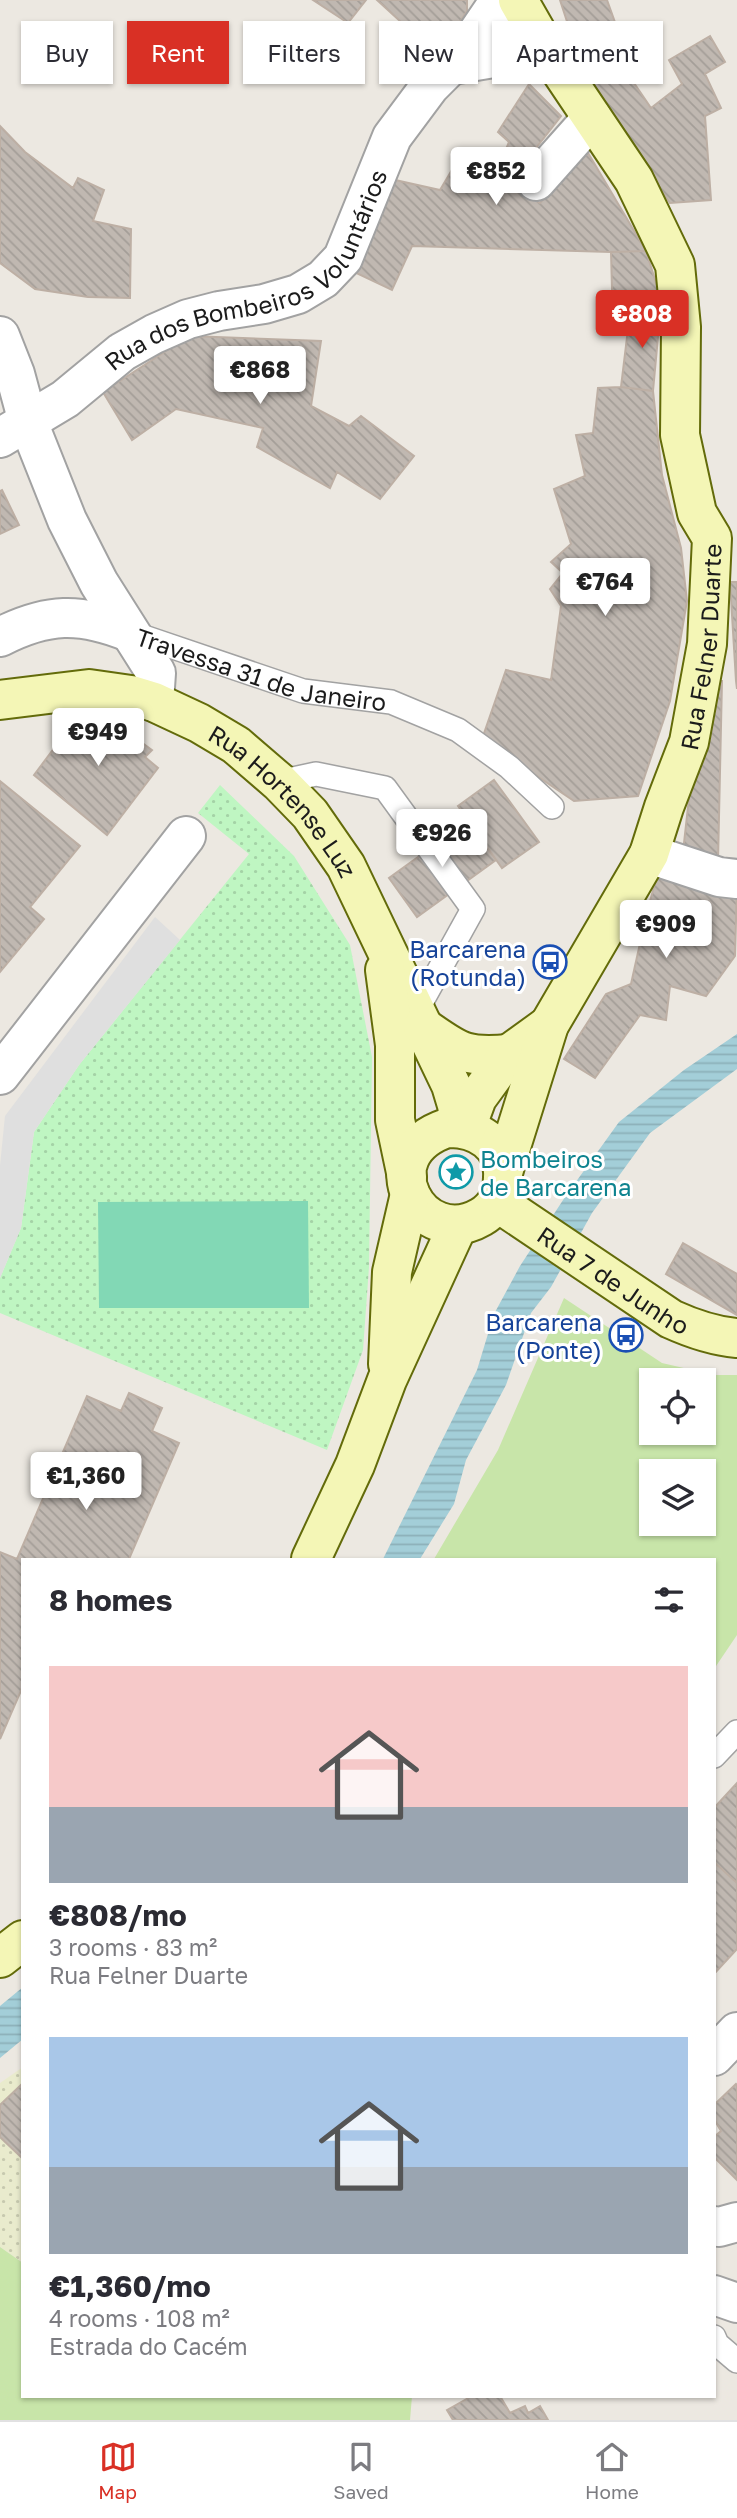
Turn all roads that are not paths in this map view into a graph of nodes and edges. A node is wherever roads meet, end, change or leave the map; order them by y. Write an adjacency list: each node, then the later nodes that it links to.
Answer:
1 (500, 0): 4 (street, Rua dos Bombeiros Voluntários)
2 (518, 0): 3 (street, Rua Felner Duarte)
3 (530, 21)
4 (478, 32)
5 (432, 84): 10 (street, Rua dos Bombeiros Voluntários)
6 (569, 84): 7 (street, Rua Felner Duarte)
7 (592, 118): 8 (street); 18 (street, Rua Felner Duarte)
8 (536, 181)
9 (0, 336): 10 (street, Travessa 31 de Janeiro)
10 (14, 430): 11 (street, Travessa 31 de Janeiro)
11 (129, 632): 12 (street); 14 (street); 16 (lane, Travessa 31 de Janeiro)
12 (0, 637)
13 (0, 700): 14 (street, Rua Hortense Luz)
14 (154, 702): 15 (street, Rua Hortense Luz)
15 (279, 782): 20 (street, Rua Hortense Luz); 21 (lane)
16 (552, 807)
17 (186, 836): 24 (street)
18 (649, 853): 19 (street); 22 (street, Rua Felner Duarte)
19 (737, 878)
20 (380, 934): 21 (street, Rua Hortense Luz); 26 (street, Rua Hortense Luz)
21 (420, 1019): 23 (street); 25 (street, Rua Hortense Luz)
22 (548, 1025): 23 (street, Rua Felner Duarte); 27 (street, Rua Felner Duarte)
23 (509, 1054): 25 (street, Rua Felner Duarte)
24 (0, 1075)
25 (463, 1128): 26 (street); 27 (street)
26 (408, 1185): 28 (street); 30 (street)
27 (500, 1185): 28 (street); 29 (street, Rua 7 de Junho)
28 (458, 1225): 30 (street)
29 (737, 1338)
30 (387, 1380): 31 (street)
31 (311, 1558)
32 (737, 1732): 33 (lane)
33 (716, 1754)
34 (21, 1942): 35 (street)
35 (0, 1958)
36 (737, 2032): 37 (street)
37 (716, 2054)
38 (737, 2222): 39 (street)
39 (716, 2226)
40 (716, 2296): 41 (street)
41 (737, 2303)
42 (716, 2342): 43 (lane)
43 (737, 2361)

